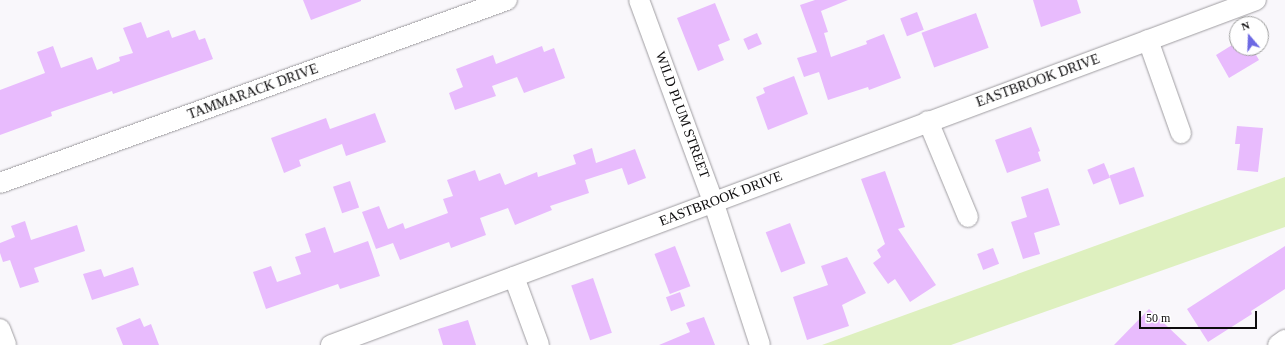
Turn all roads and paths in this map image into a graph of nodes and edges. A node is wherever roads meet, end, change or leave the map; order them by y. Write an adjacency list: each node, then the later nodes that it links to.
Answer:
1 (507, 0): 7 (street, TAMMARACK DRIVE)
2 (639, 0): 8 (street, WILD PLUM STREET)
3 (1256, 0): 4 (street, EASTBROOK DRIVE)
4 (1148, 40): 5 (street, EASTBROOK DRIVE); 6 (street)
5 (928, 121): 8 (street, EASTBROOK DRIVE); 9 (street)
6 (1181, 133)
7 (0, 183)
8 (713, 201): 10 (street, EASTBROOK DRIVE); 16 (street, WILD PLUM STREET)
9 (968, 217)
10 (514, 277): 14 (street, EASTBROOK DRIVE); 15 (street)
11 (0, 329): 13 (street)
12 (1285, 340): 17 (street)
13 (6, 345)
14 (331, 345)
15 (539, 345)
16 (760, 345)
17 (1278, 345)

